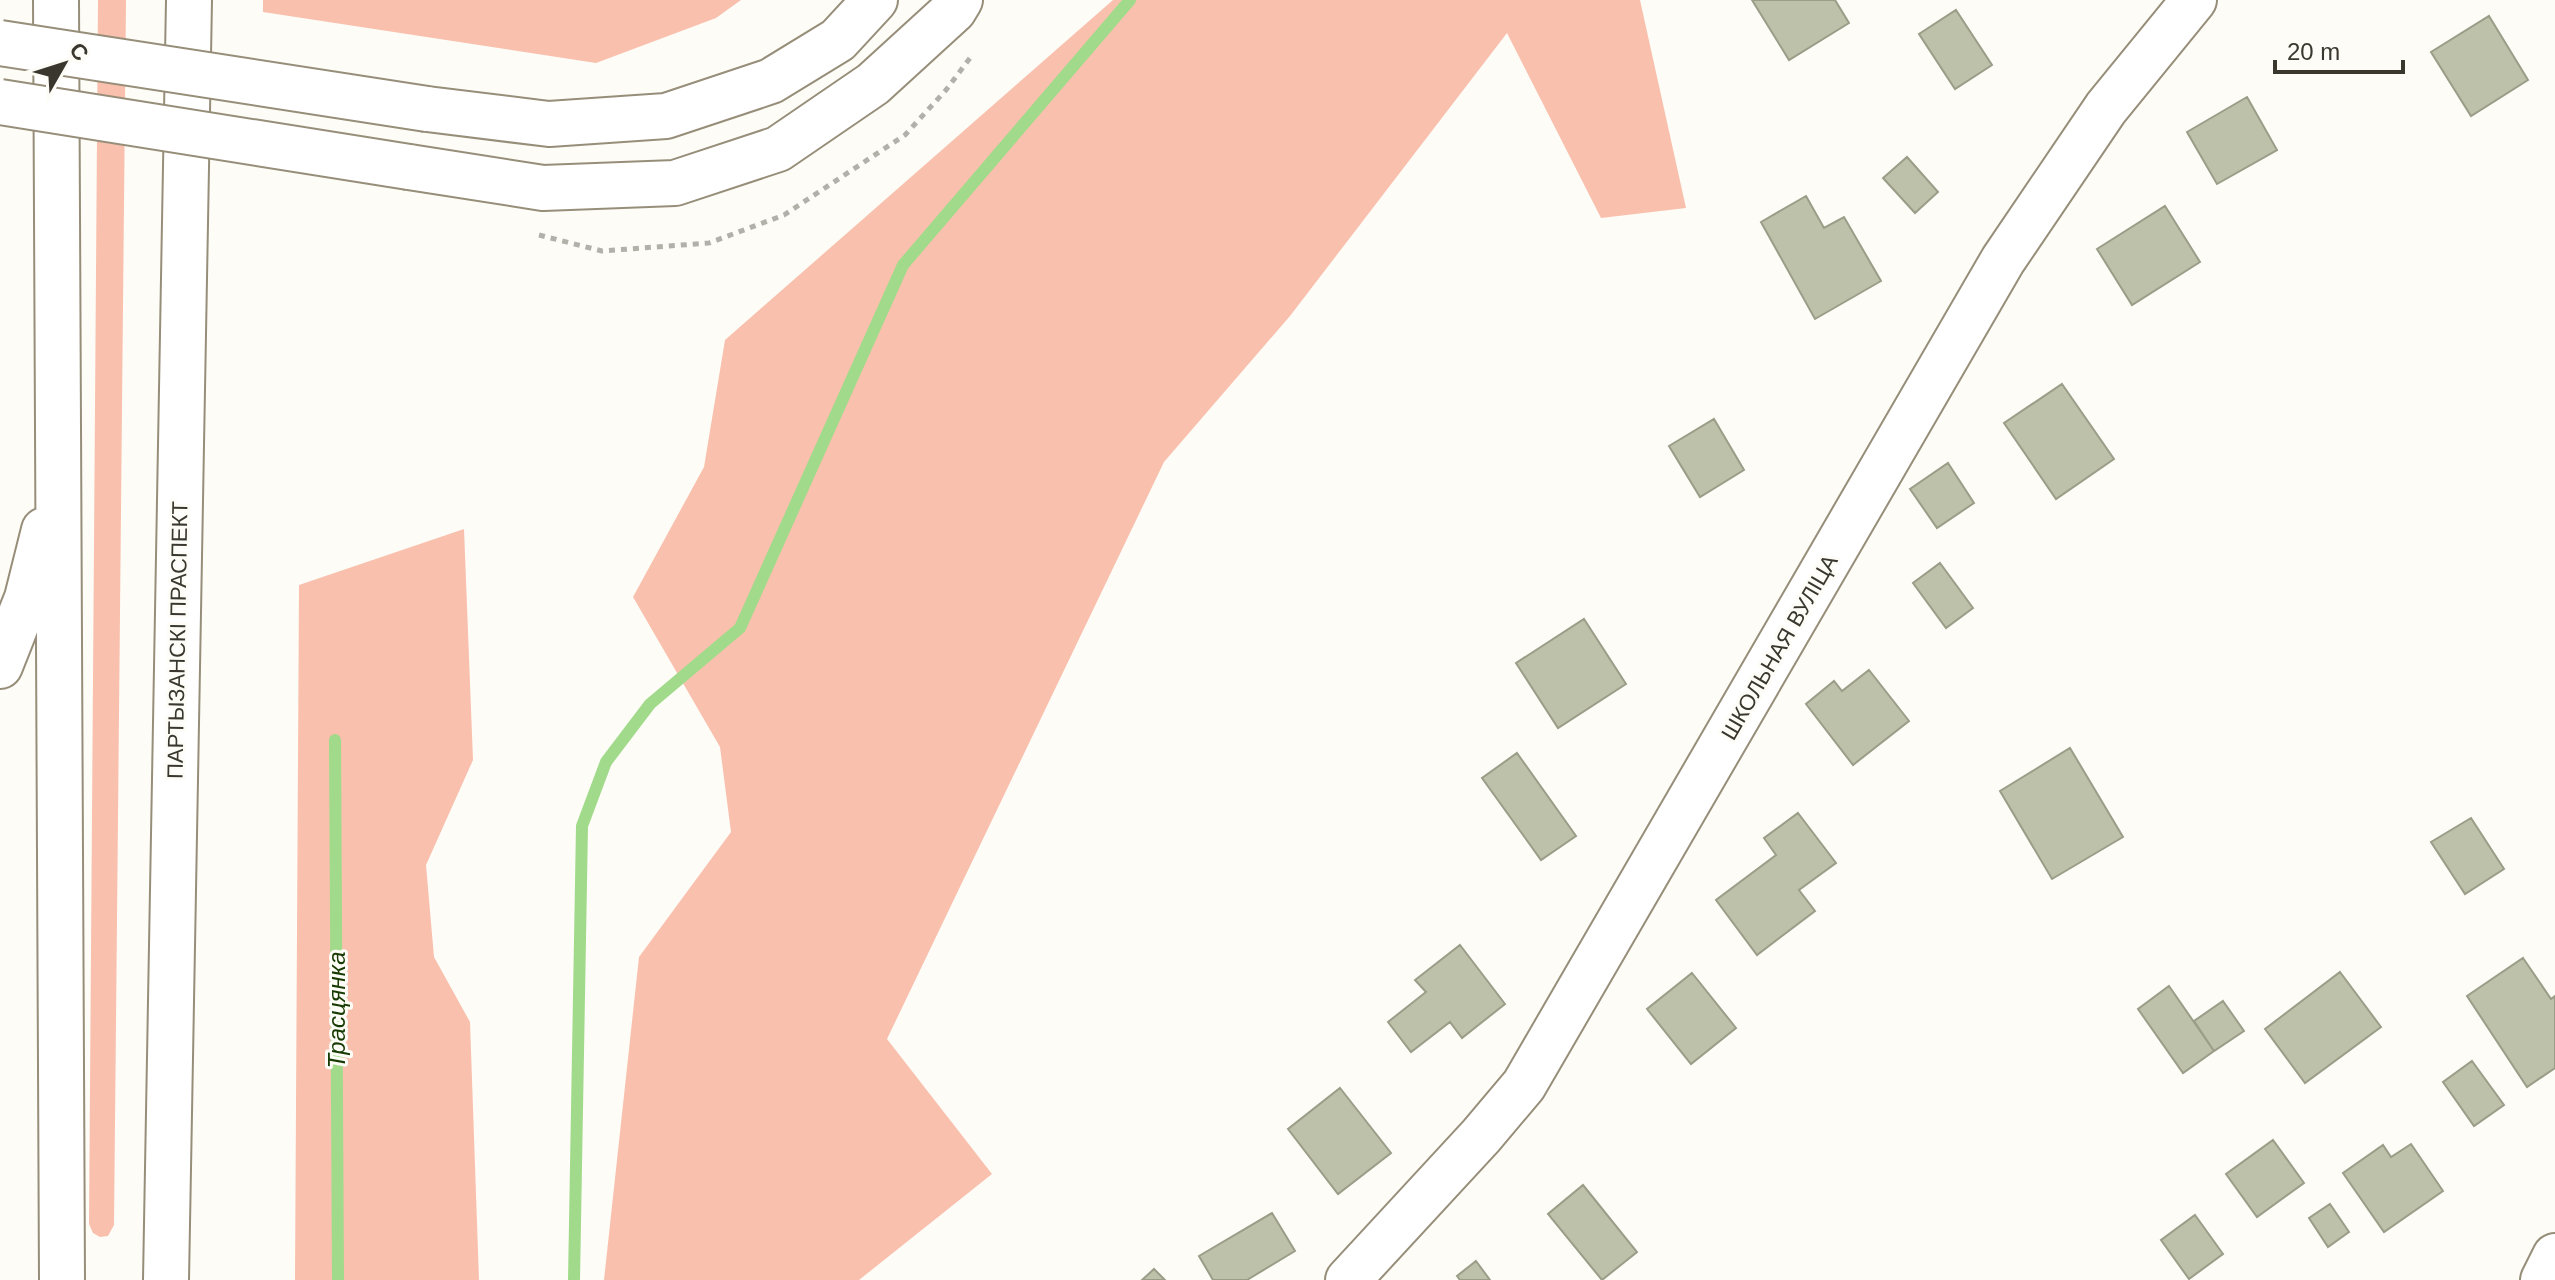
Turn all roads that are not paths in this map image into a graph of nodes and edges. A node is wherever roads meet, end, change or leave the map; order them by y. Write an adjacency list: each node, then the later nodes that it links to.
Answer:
1 (56, 0): 8 (main road)
2 (189, 0): 12 (main road, ПАРТЫЗАНСКІ ПРАСПЕКТ)
3 (875, 0): 6 (main road, bridge)
4 (960, 0): 7 (main road, bridge)
5 (2194, 0): 13 (main road, ШКОЛЬНАЯ ВУЛІЦА)
6 (0, 43)
7 (0, 102)
8 (60, 466): 9 (main road); 11 (main road)
9 (0, 666)
10 (2555, 1256): 14 (main road)
11 (62, 1280)
12 (166, 1280)
13 (1348, 1280)
14 (2543, 1280)

